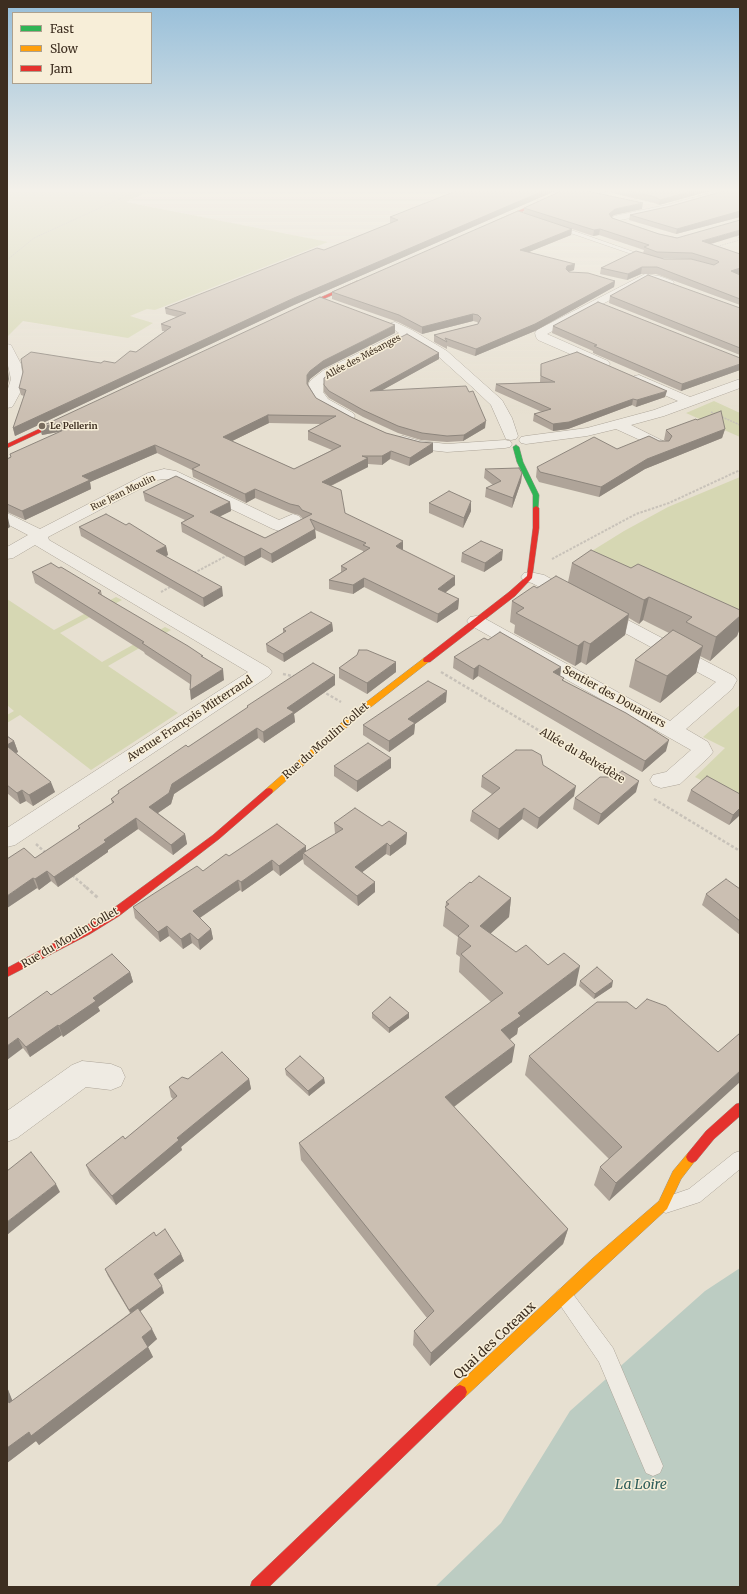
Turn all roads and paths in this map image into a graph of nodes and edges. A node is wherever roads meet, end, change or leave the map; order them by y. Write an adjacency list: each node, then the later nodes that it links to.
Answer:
1 (367, 278): 5 (street)
2 (613, 282): 3 (street)
3 (628, 286): 4 (street); 6 (street)
4 (678, 287)
5 (320, 299): 7 (street); 9 (street)
6 (597, 303): 8 (street); 15 (street)
7 (341, 306)
8 (609, 308)
9 (285, 314)
10 (381, 321): 11 (street)
11 (408, 333): 13 (street); 21 (street, Allée des Mésanges)
12 (439, 336): 13 (street)
13 (420, 340): 25 (street)
14 (7, 348): 19 (street)
15 (613, 368)
16 (627, 374): 18 (street)
17 (740, 383): 18 (street)
18 (691, 402): 22 (street); 23 (path)
19 (7, 404)
20 (76, 413): 26 (street)
21 (357, 421)
22 (618, 424): 25 (street); 27 (street)
23 (740, 424)
24 (392, 437): 25 (street)
25 (515, 442): 34 (street)
26 (7, 446)
27 (662, 446)
28 (740, 470): 34 (path)
29 (7, 518): 31 (street, Avenue François Mitterrand)
30 (293, 519): 31 (street, Rue Jean Moulin)
31 (40, 534): 33 (street); 37 (street, Avenue François Mitterrand)
32 (231, 553): 35 (path)
33 (7, 554)
34 (532, 572): 38 (street, Rue du Moulin Collet); 41 (street)
35 (190, 576)
36 (176, 583): 37 (path)
37 (142, 602): 40 (street, Avenue François Mitterrand)
38 (476, 621): 39 (street, Rue du Moulin Collet); 45 (street, Sentier des Douaniers)
39 (420, 664): 44 (street, Rue du Moulin Collet); 46 (path, Allée du Belvédère)
40 (262, 672): 42 (path); 49 (street, Avenue François Mitterrand)
41 (733, 675): 45 (street)
42 (300, 679)
43 (320, 690): 44 (path)
44 (359, 712): 53 (street, Rue du Moulin Collet)
45 (672, 730): 47 (street, Sentier des Douaniers)
46 (619, 778)
47 (661, 780)
48 (652, 798): 50 (path)
49 (14, 835): 51 (path)
50 (740, 851)
51 (50, 856)
52 (68, 872): 53 (path)
53 (115, 913): 54 (street, Rue du Moulin Collet)
54 (7, 973)
55 (111, 1077): 57 (street)
56 (740, 1108): 59 (street, Quai des Coteaux)
57 (7, 1128)
58 (740, 1159): 59 (lane)
59 (663, 1206): 60 (street, Quai des Coteaux)
60 (563, 1295): 61 (lane); 62 (street, Quai des Coteaux)
61 (653, 1466)
62 (258, 1587)

